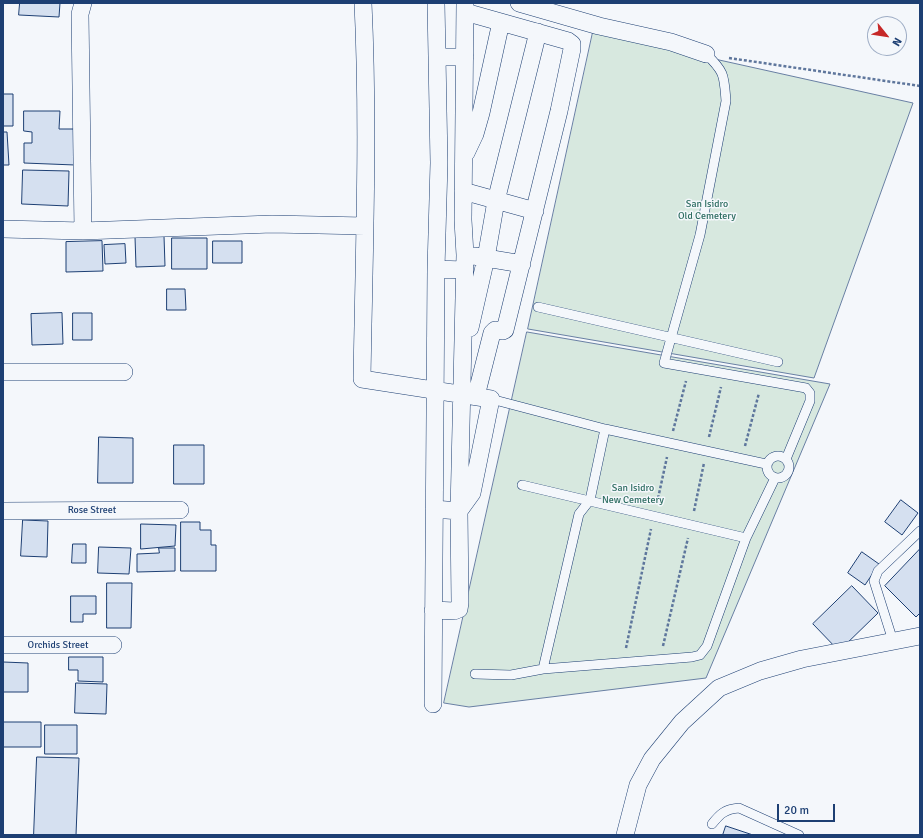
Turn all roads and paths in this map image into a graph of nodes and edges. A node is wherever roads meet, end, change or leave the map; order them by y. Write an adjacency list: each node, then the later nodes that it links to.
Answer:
1 (83, 3): 19 (street)
2 (364, 3): 17 (street)
3 (436, 3): 9 (street)
4 (519, 3): 8 (street)
5 (465, 8): 6 (street); 10 (street)
6 (501, 22): 7 (street); 12 (street)
7 (538, 32): 15 (street); 16 (street)
8 (706, 54): 11 (path); 25 (lane)
9 (437, 56): 10 (street); 13 (street)
10 (466, 57): 12 (street)
11 (920, 86)
12 (463, 160): 13 (street); 14 (street)
13 (439, 163): 23 (street)
14 (464, 190): 15 (street); 21 (street)
15 (496, 201): 16 (street); 20 (street)
16 (535, 211): 22 (street)
17 (365, 226): 19 (street); 33 (street)
18 (3, 229): 19 (street)
19 (84, 231)
20 (486, 258): 21 (street); 22 (street); 27 (street)
21 (464, 263): 23 (street); 27 (street)
22 (522, 264): 34 (street)
23 (436, 269): 33 (street)
24 (538, 307): 25 (lane)
25 (671, 338): 26 (lane); 28 (lane)
26 (778, 362)
27 (461, 366): 34 (street)
28 (689, 367): 31 (lane); 36 (path)
29 (3, 372): 30 (street)
30 (124, 372)
31 (724, 373): 32 (lane); 37 (path)
32 (762, 380): 38 (path); 39 (lane)
33 (435, 391): 34 (street); 44 (street)
34 (476, 396): 35 (lane); 47 (street); 47 (street)
35 (605, 429): 36 (lane); 43 (lane)
36 (670, 442): 37 (lane); 48 (path)
37 (706, 450): 38 (lane); 49 (path)
38 (742, 458): 40 (lane)
39 (786, 459): 40 (lane); 41 (lane)
40 (766, 464): 41 (lane)
41 (774, 478): 51 (lane)
42 (522, 485): 43 (lane)
43 (590, 500): 48 (lane); 59 (lane)
44 (434, 509): 47 (street); 52 (street)
45 (180, 510): 46 (street, Rose Street)
46 (3, 511)
47 (459, 511): 52 (street)
48 (654, 516): 49 (lane); 58 (path)
49 (691, 524): 51 (lane); 57 (path)
50 (920, 529): 54 (lane)
51 (746, 538): 57 (lane)
52 (433, 610): 61 (street)
53 (920, 636): 54 (street)
54 (893, 641): 63 (street)
55 (3, 645): 56 (street, Orchids Street)
56 (113, 645)
57 (660, 659): 58 (lane)
58 (624, 662): 59 (lane)
59 (543, 669): 60 (lane)
60 (475, 674)
61 (433, 704)
62 (712, 824): 64 (lane)
63 (625, 835)
64 (799, 835)

